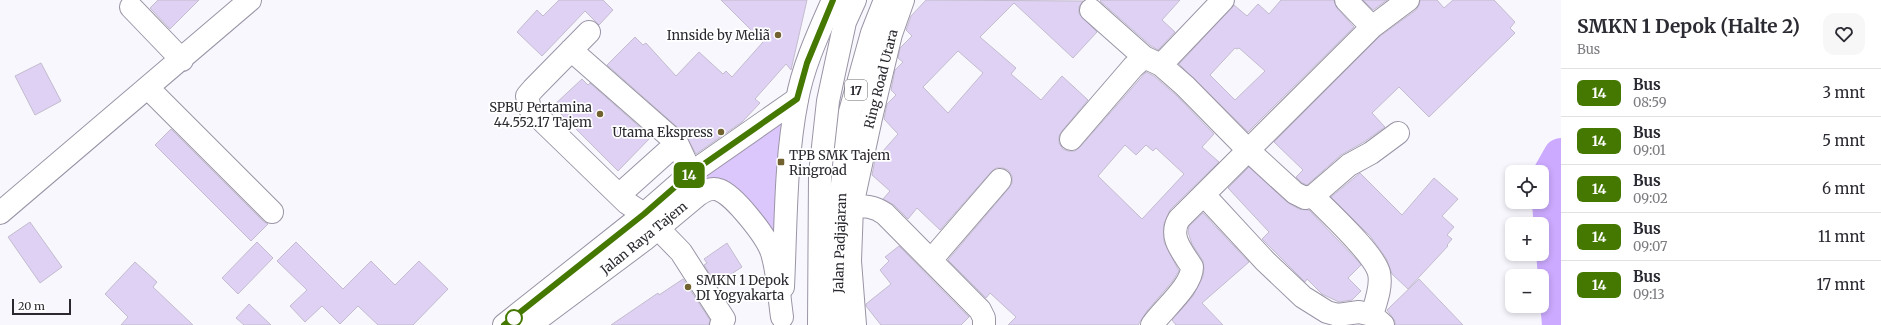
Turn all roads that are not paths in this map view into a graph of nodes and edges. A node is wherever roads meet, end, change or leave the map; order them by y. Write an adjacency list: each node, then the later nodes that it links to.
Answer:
1 (250, 0): 14 (main road)
2 (854, 0): 39 (main road, Jalan Padjajaran / 17)
3 (885, 0): 40 (main road, Jalan Padjajaran / 17)
4 (903, 0): 28 (main road, Ring Road Utara)
5 (1223, 0): 15 (main road)
6 (1346, 0): 11 (main road)
7 (1408, 0): 11 (main road)
8 (832, 1): 17 (main road)
9 (131, 7): 14 (main road)
10 (1091, 10): 15 (main road)
11 (1372, 27): 21 (main road)
12 (589, 32): 13 (main road)
13 (571, 50): 20 (main road); 24 (main road)
14 (182, 60): 16 (main road)
15 (1153, 61): 19 (main road); 21 (main road)
16 (148, 88): 29 (main road); 30 (main road)
17 (797, 99): 22 (main road, Jalan Raya Tajem); 34 (main road)
18 (1398, 133): 27 (main road)
19 (1071, 140)
20 (677, 143): 22 (main road); 24 (main road)
21 (1249, 151): 26 (main road); 27 (main road)
22 (691, 173): 25 (main road); 31 (main road, Jalan Raya Tajem)
23 (1000, 180): 32 (main road)
24 (619, 195): 31 (main road)
25 (698, 195): 31 (main road, Jalan Raya Tajem); 34 (main road, Jalan Raya Tajem)
26 (1204, 196): 33 (main road); 35 (main road)
27 (1313, 196): 33 (main road)
28 (852, 206): 32 (main road); 41 (main road, Ring Road Utara)
29 (272, 212)
30 (0, 213)
31 (651, 221): 36 (main road, Jalan Raya Tajem); 37 (main road, Jalan Raya Tajem); 38 (main road)
32 (931, 260): 42 (main road)
33 (1378, 320)
34 (783, 321)
35 (1159, 322)
36 (504, 325)
37 (530, 325)
38 (721, 325)
39 (819, 325)
40 (839, 325)
41 (855, 325)
42 (984, 325)

